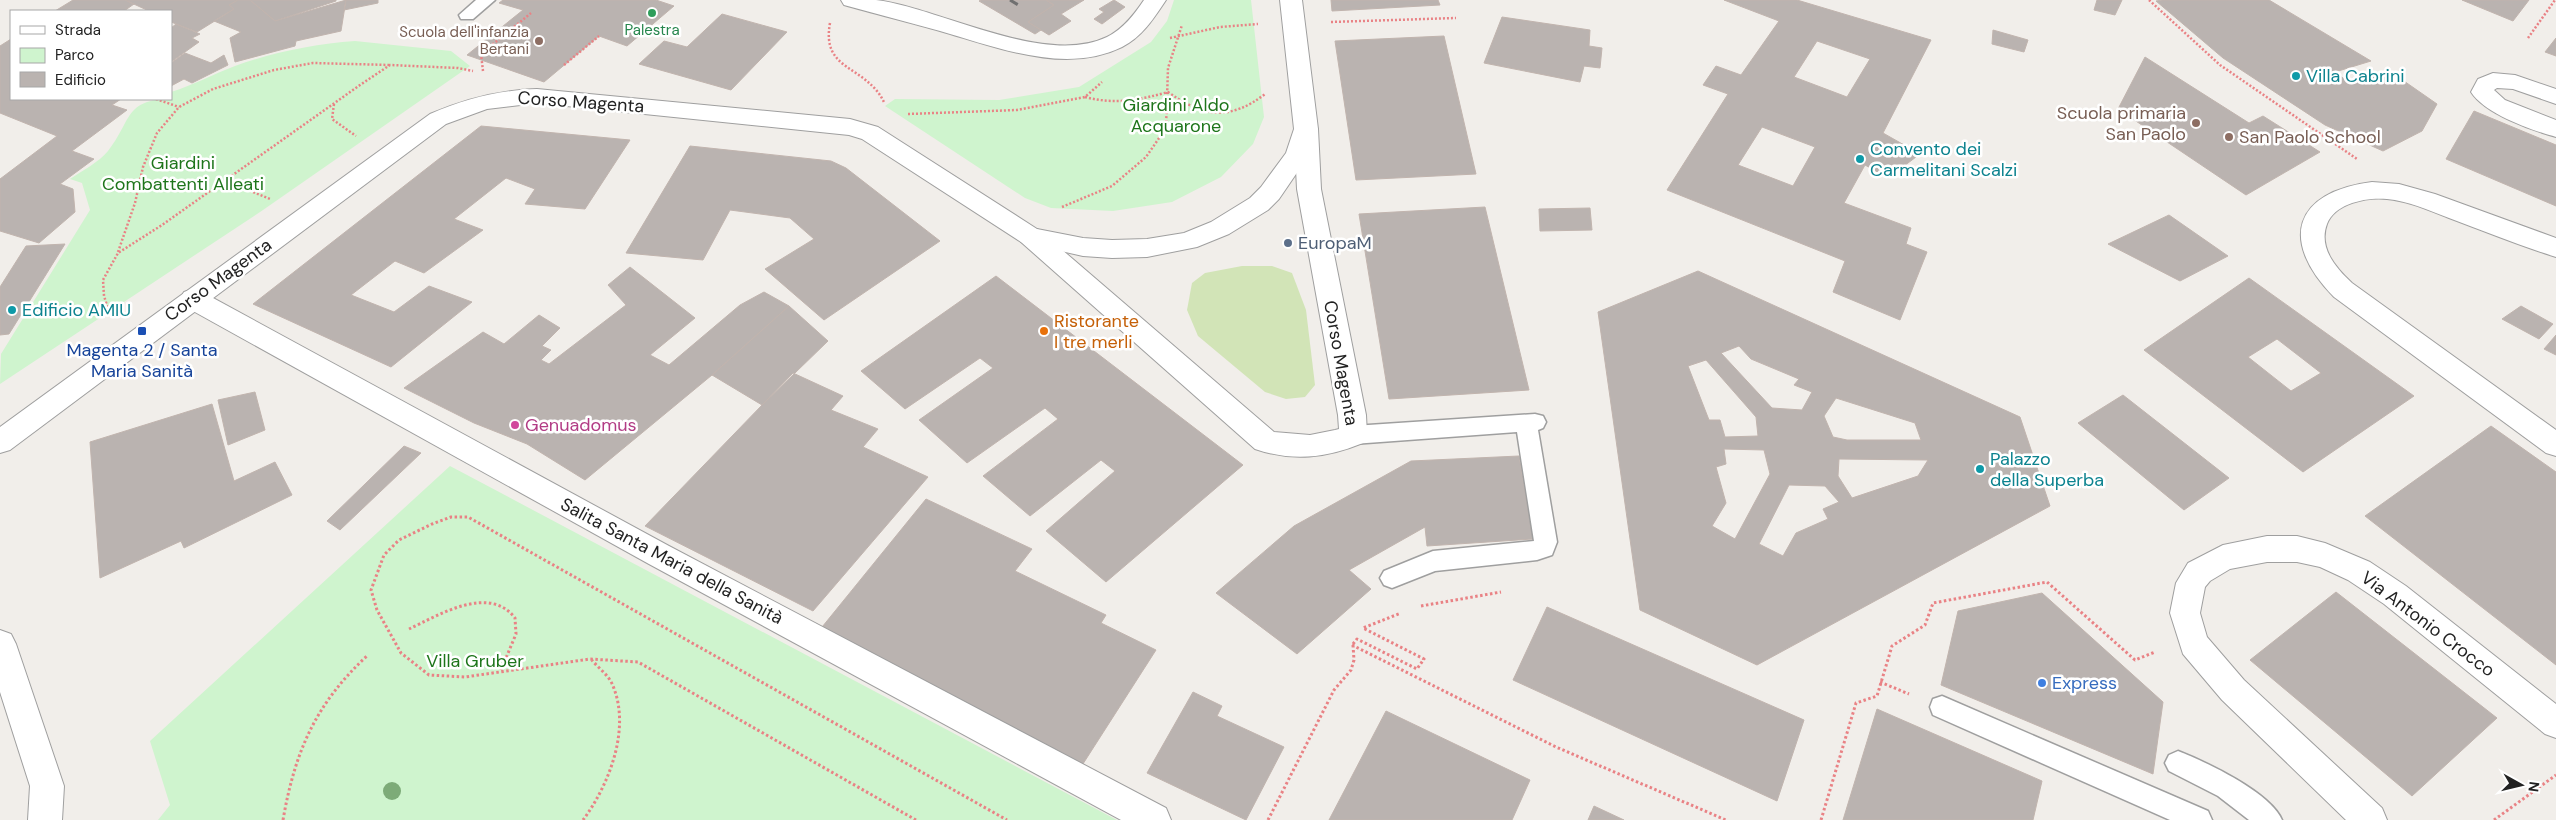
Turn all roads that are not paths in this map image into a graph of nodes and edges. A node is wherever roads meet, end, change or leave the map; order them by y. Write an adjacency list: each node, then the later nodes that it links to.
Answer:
1 (487, 0): 5 (lane)
2 (852, 0): 3 (street)
3 (1155, 0)
4 (1291, 0): 7 (street, Corso Magenta)
5 (467, 15)
6 (2556, 97): 8 (street)
7 (1306, 129): 9 (street, Corso Magenta); 12 (street, Corso Magenta)
8 (2556, 129)
9 (1030, 236): 11 (street, Corso Magenta); 12 (street, Corso Magenta)
10 (2556, 248): 14 (street)
11 (192, 299): 13 (street, Corso Magenta); 21 (street, Salita Santa Maria della Sanità)
12 (1353, 435): 15 (lane)
13 (0, 442)
14 (2556, 445)
15 (1392, 578)
16 (0, 644): 20 (street)
17 (1942, 707): 22 (lane)
18 (2556, 724): 24 (street, Via Antonio Crocco)
19 (2178, 763): 23 (lane)
20 (45, 820)
21 (1154, 820)
22 (2199, 820)
23 (2269, 820)
24 (2370, 820)

